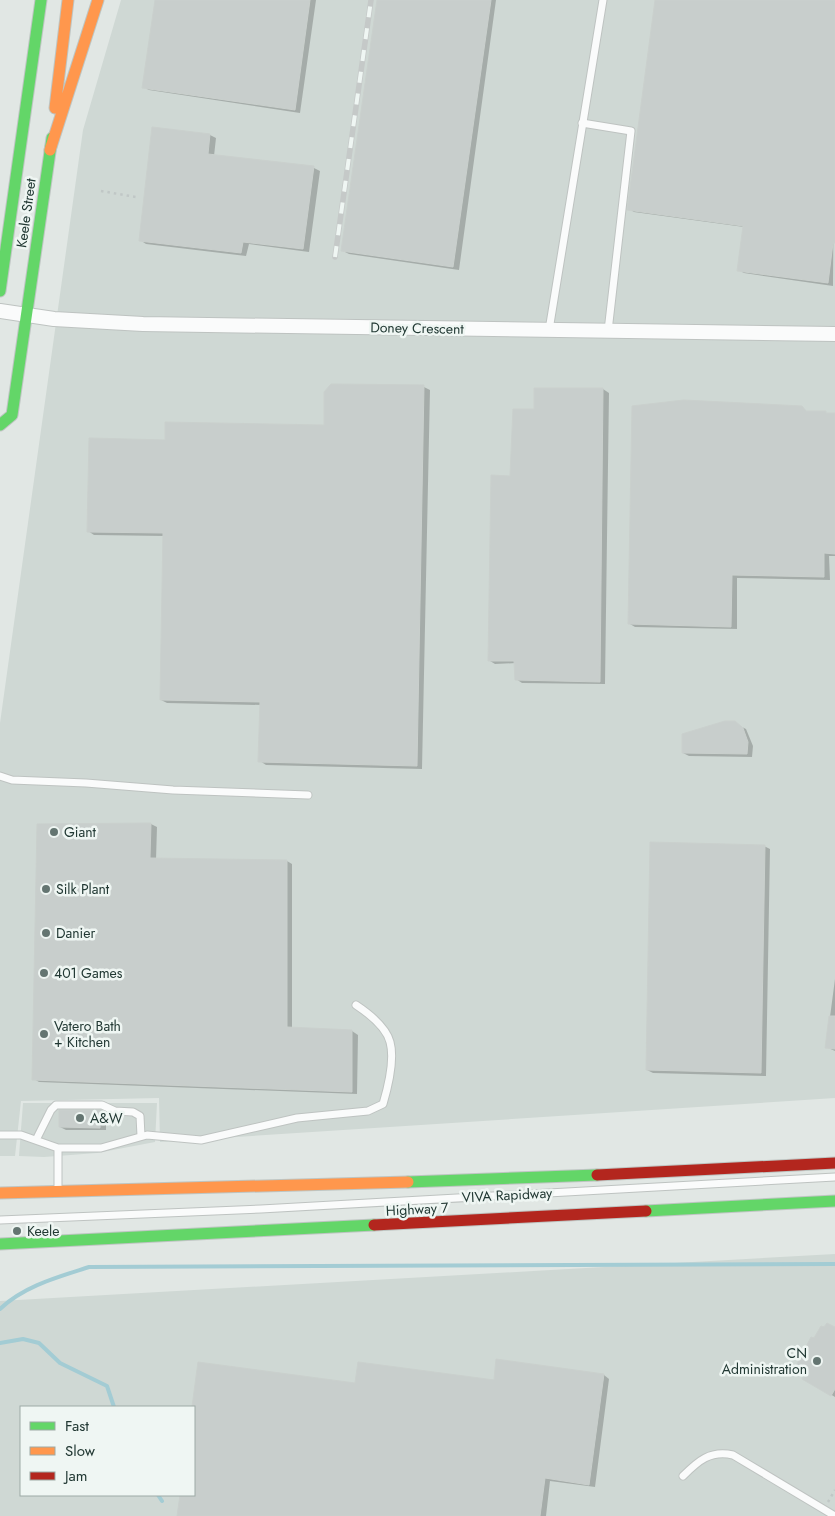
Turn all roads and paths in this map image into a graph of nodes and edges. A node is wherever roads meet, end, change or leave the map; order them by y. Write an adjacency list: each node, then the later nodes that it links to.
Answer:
1 (41, 0): 9 (main road, Keele Street)
2 (68, 0): 6 (main road, Keele Street)
3 (98, 0): 6 (main road)
4 (603, 0): 5 (lane)
5 (582, 123): 12 (lane); 13 (lane)
6 (50, 150): 11 (main road, Keele Street)
7 (101, 191): 8 (path)
8 (136, 197)
9 (0, 291)
10 (0, 311): 11 (street, Doney Crescent)
11 (26, 316): 12 (street, Doney Crescent); 15 (main road, Keele Street)
12 (549, 330): 13 (street, Doney Crescent)
13 (608, 331): 14 (street, Doney Crescent)
14 (835, 334)
15 (0, 426)
16 (0, 776): 17 (lane)
17 (308, 794)
18 (356, 1005): 20 (lane)
19 (0, 1135): 21 (lane)
20 (141, 1136): 21 (lane); 22 (lane)
21 (36, 1140): 22 (lane)
22 (58, 1148): 26 (lane)
23 (835, 1163): 26 (main road, Highway 7)
24 (835, 1177): 28 (lane, VIVA Rapidway)
25 (0, 1192): 26 (main road, Highway 7)
26 (58, 1192)
27 (835, 1201): 29 (main road, Highway 7)
28 (0, 1220)
29 (0, 1244)
30 (683, 1476): 31 (lane)
31 (835, 1516)

